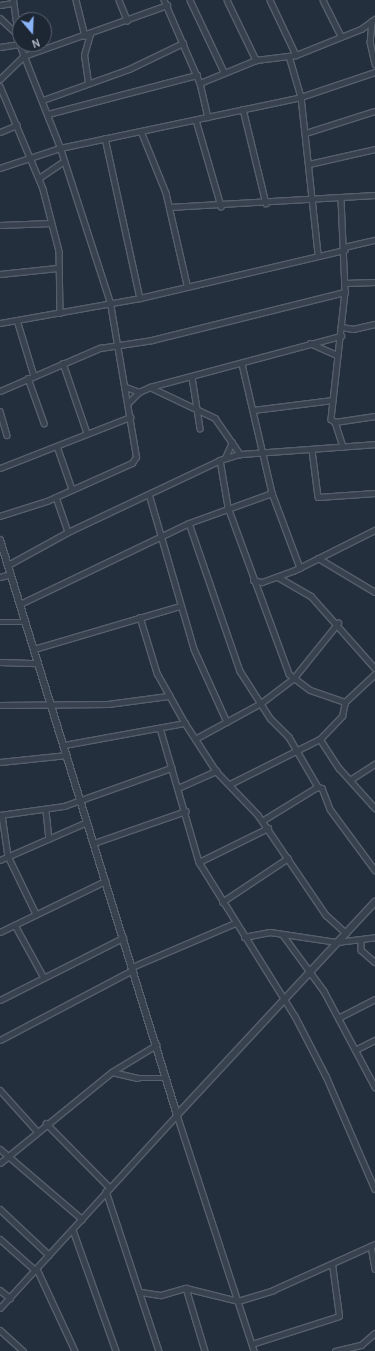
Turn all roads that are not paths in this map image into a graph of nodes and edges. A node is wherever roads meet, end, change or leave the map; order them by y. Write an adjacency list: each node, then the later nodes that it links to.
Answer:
1 (76, 0): 16 (street)
2 (119, 0): 13 (street)
3 (164, 0): 10 (street)
4 (190, 0): 27 (street)
5 (227, 0): 25 (street)
6 (270, 0): 22 (street)
7 (323, 0): 17 (street)
8 (13, 2): 9 (street); 11 (street)
9 (0, 5)
10 (167, 5): 13 (street); 18 (street)
11 (14, 12)
12 (0, 18): 15 (street)
13 (127, 20): 16 (street)
14 (374, 20): 17 (street); 26 (street)
15 (12, 29)
16 (87, 35): 23 (street); 31 (street)
17 (341, 36): 22 (street)
18 (183, 43): 29 (street); 31 (street)
19 (12, 45): 20 (street)
20 (0, 47)
21 (23, 52): 23 (street)
22 (296, 55): 24 (street)
23 (24, 56): 30 (street); 35 (street)
24 (289, 56): 25 (street); 34 (street)
25 (256, 60): 27 (street)
26 (375, 64)
27 (224, 72): 32 (street)
28 (375, 72): 34 (street)
29 (197, 75): 32 (street); 38 (street)
30 (0, 79)
31 (88, 83): 35 (street)
32 (200, 83): 39 (street)
33 (0, 86): 41 (street)
34 (302, 97): 36 (street); 44 (street)
35 (43, 100): 38 (street)
36 (243, 109): 39 (street); 56 (street)
37 (375, 111): 44 (street)
38 (48, 114): 46 (street)
39 (208, 117): 40 (street)
40 (196, 120): 42 (street); 57 (street)
41 (17, 125): 43 (street); 48 (street)
42 (141, 131): 45 (street); 58 (street)
43 (0, 132)
44 (306, 133): 50 (street)
45 (105, 138): 46 (street); 70 (street)
46 (60, 148): 48 (street); 49 (street)
47 (375, 148): 50 (street)
48 (30, 157): 51 (street); 52 (street)
49 (64, 161): 52 (street); 71 (street)
50 (309, 164): 55 (street)
51 (0, 168)
52 (39, 178): 59 (street)
53 (375, 195): 54 (street)
54 (341, 199): 55 (street); 62 (street)
55 (313, 200): 56 (street); 63 (street)
56 (266, 203): 57 (street)
57 (221, 206): 58 (street)
58 (168, 207): 68 (street)
59 (51, 223): 60 (street); 64 (street)
60 (0, 225)
61 (375, 240): 62 (street)
62 (344, 248): 63 (street); 67 (street)
63 (318, 254): 68 (street)
64 (57, 268): 65 (street); 72 (street)
65 (0, 274)
66 (375, 282): 67 (street)
67 (345, 283): 69 (street)
68 (187, 285): 70 (street)
69 (345, 292): 76 (street); 79 (street)
70 (140, 298): 71 (street)
71 (110, 303): 72 (street); 79 (street)
72 (60, 313): 73 (street)
73 (17, 320): 74 (street); 83 (street)
74 (0, 323)
75 (375, 324): 76 (street)
76 (342, 327): 77 (street)
77 (340, 336): 78 (street); 80 (street)
78 (310, 343): 80 (street); 82 (street)
79 (119, 346): 81 (street); 86 (street)
80 (338, 355): 90 (street)
81 (63, 362): 83 (street); 100 (street)
82 (242, 364): 84 (street); 93 (street)
83 (34, 376): 85 (street)
84 (192, 377): 87 (street); 92 (street)
85 (28, 378): 88 (street); 98 (street)
86 (126, 387): 89 (street); 91 (street)
87 (150, 387): 89 (street); 92 (street)
88 (0, 390)
89 (139, 392): 91 (street)
90 (332, 400): 93 (street); 97 (street)
91 (128, 403): 96 (street)
92 (197, 410): 99 (street); 102 (street)
93 (253, 410): 107 (street)
94 (0, 411): 101 (street)
95 (375, 416): 97 (street)
96 (130, 417): 100 (street); 111 (street)
97 (335, 422): 105 (street)
98 (44, 423)
99 (200, 428)
100 (87, 433): 104 (street)
101 (7, 435)
102 (232, 442): 108 (street); 109 (street)
103 (375, 444): 105 (street)
104 (57, 446): 110 (street); 111 (street)
105 (343, 447): 106 (street)
106 (312, 450): 107 (street); 114 (street)
107 (261, 453): 108 (street); 112 (street)
108 (240, 454): 109 (street)
109 (223, 459): 113 (street); 116 (street)
110 (0, 468)
111 (72, 489): 115 (street)
112 (272, 493): 116 (street); 125 (street)
113 (149, 494): 120 (street); 121 (street)
114 (375, 494)
115 (56, 497): 117 (street); 120 (street)
116 (228, 507): 118 (street); 129 (street)
117 (0, 516)
118 (189, 523): 121 (street); 147 (street)
119 (375, 530): 123 (street)
120 (68, 532): 124 (street)
121 (162, 536): 133 (street); 134 (street)
122 (0, 540): 124 (street)
123 (318, 558): 125 (street); 132 (street)
124 (8, 565): 126 (street)
125 (300, 568): 128 (street)
126 (11, 574): 127 (street); 133 (street)
127 (0, 577)
128 (278, 577): 130 (street); 138 (street)
129 (253, 580): 130 (street); 131 (street)
130 (262, 582): 131 (street)
131 (256, 590): 144 (street)
132 (375, 592)
133 (20, 604): 137 (street)
134 (180, 606): 135 (street); 150 (street)
135 (140, 618): 139 (street); 145 (street)
136 (0, 622): 137 (street)
137 (26, 622): 139 (street)
138 (338, 623): 142 (street); 144 (street)
139 (34, 649): 141 (street)
140 (0, 662): 141 (street)
141 (38, 663): 149 (street)
142 (375, 668)
143 (375, 674): 146 (street)
144 (293, 679): 146 (street); 147 (street)
145 (169, 696): 149 (street); 151 (street)
146 (345, 702): 154 (street)
147 (261, 703): 150 (street); 156 (street)
148 (0, 705): 149 (street)
149 (52, 707): 155 (street)
150 (227, 722): 153 (street)
151 (185, 723): 152 (street); 153 (street)
152 (160, 728): 155 (street); 160 (street)
153 (196, 739): 161 (street)
154 (320, 739): 156 (street); 162 (street)
155 (64, 746): 157 (street)
156 (298, 753): 163 (street); 164 (street)
157 (67, 755): 158 (street); 166 (street)
158 (0, 762)
159 (375, 764): 162 (street)
160 (171, 768): 165 (street); 166 (street)
161 (216, 771): 163 (street); 165 (street)
162 (350, 780): 167 (street)
163 (230, 784): 171 (street)
164 (318, 787): 171 (street); 180 (street)
165 (178, 788): 169 (street)
166 (81, 800): 168 (street); 172 (street)
167 (375, 808)
168 (46, 811): 170 (street); 174 (street)
169 (186, 811): 175 (street); 179 (street)
170 (1, 815): 176 (street)
171 (263, 821): 173 (street)
172 (87, 822): 174 (street); 175 (street)
173 (268, 828): 177 (street); 179 (street)
174 (50, 839): 176 (street)
175 (94, 843): 181 (street)
176 (8, 856): 178 (street); 184 (street)
177 (288, 858): 182 (street); 188 (street)
178 (0, 860)
179 (199, 862): 182 (street)
180 (375, 870)
181 (106, 881): 184 (street); 192 (street)
182 (222, 902): 185 (street)
183 (375, 902): 188 (street)
184 (36, 914): 186 (street)
185 (235, 923): 190 (street); 196 (street)
186 (15, 925): 187 (street); 198 (street)
187 (0, 932)
188 (346, 933): 194 (street)
189 (284, 935): 190 (street); 194 (street); 197 (street)
190 (244, 937): 201 (street)
191 (375, 937): 193 (street)
192 (123, 938): 196 (street); 198 (street)
193 (360, 941): 194 (street); 195 (street)
194 (337, 942): 197 (street)
195 (375, 962)
196 (132, 968): 203 (street); 205 (street)
197 (310, 971): 201 (street); 202 (street)
198 (43, 976): 200 (street)
199 (375, 999): 202 (street)
200 (0, 1000)
201 (284, 1000): 213 (street); 219 (street)
202 (340, 1017): 206 (street)
203 (0, 1040)
204 (375, 1040): 206 (street)
205 (156, 1045): 207 (street); 210 (street)
206 (357, 1049): 209 (street)
207 (112, 1072): 210 (street); 214 (street)
208 (375, 1073): 209 (street)
209 (369, 1076): 211 (street)
210 (166, 1078): 213 (street)
211 (375, 1087)
212 (0, 1090): 215 (street)
213 (177, 1115): 220 (street); 234 (street)
214 (46, 1123): 215 (street); 220 (street)
215 (36, 1130): 217 (street)
216 (0, 1149): 217 (street)
217 (8, 1155): 218 (street); 222 (street)
218 (0, 1163)
219 (375, 1189)
220 (108, 1190): 222 (street); 232 (street)
221 (0, 1209): 226 (street)
222 (82, 1219): 223 (street)
223 (72, 1230): 226 (street); 241 (street)
224 (0, 1239): 229 (street)
225 (373, 1245): 227 (street); 228 (street)
226 (49, 1255): 229 (street)
227 (332, 1264): 234 (street); 238 (street)
228 (375, 1269)
229 (36, 1270): 233 (street); 240 (street)
230 (186, 1288): 232 (street); 234 (street); 243 (street)
231 (0, 1290): 233 (street)
232 (141, 1292): 242 (street)
233 (10, 1298): 235 (street)
234 (238, 1301): 238 (street)
235 (0, 1308)
236 (0, 1330): 239 (street)
237 (375, 1332): 245 (street)
238 (252, 1344): 244 (street)
239 (23, 1351)
240 (75, 1351)
241 (116, 1351)
242 (159, 1351)
243 (205, 1351)
244 (254, 1351)
245 (335, 1351)

